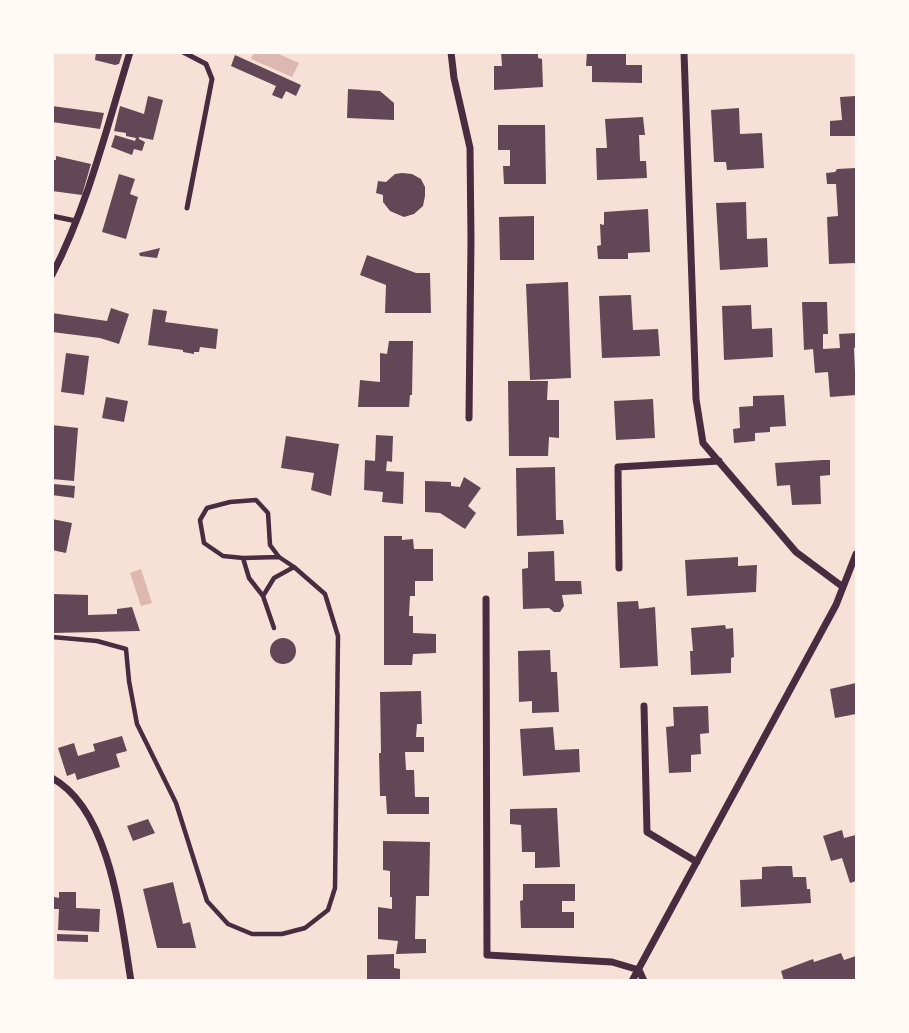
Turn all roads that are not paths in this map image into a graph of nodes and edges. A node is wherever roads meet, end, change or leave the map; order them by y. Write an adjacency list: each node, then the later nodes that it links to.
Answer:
1 (130, 52): 7 (street)
2 (183, 52): 5 (lane)
3 (451, 52): 9 (street)
4 (684, 52): 10 (street)
5 (187, 208)
6 (52, 216): 7 (lane)
7 (76, 221): 8 (street)
8 (52, 275)
9 (468, 418)
10 (719, 461): 12 (street); 13 (street)
11 (856, 554): 13 (street)
12 (619, 568)
13 (843, 587): 17 (street)
14 (486, 599): 18 (street)
15 (643, 706): 17 (street)
16 (52, 778): 19 (street)
17 (697, 862): 18 (street)
18 (639, 970): 20 (street); 21 (street)
19 (131, 981)
20 (632, 981)
21 (644, 981)

